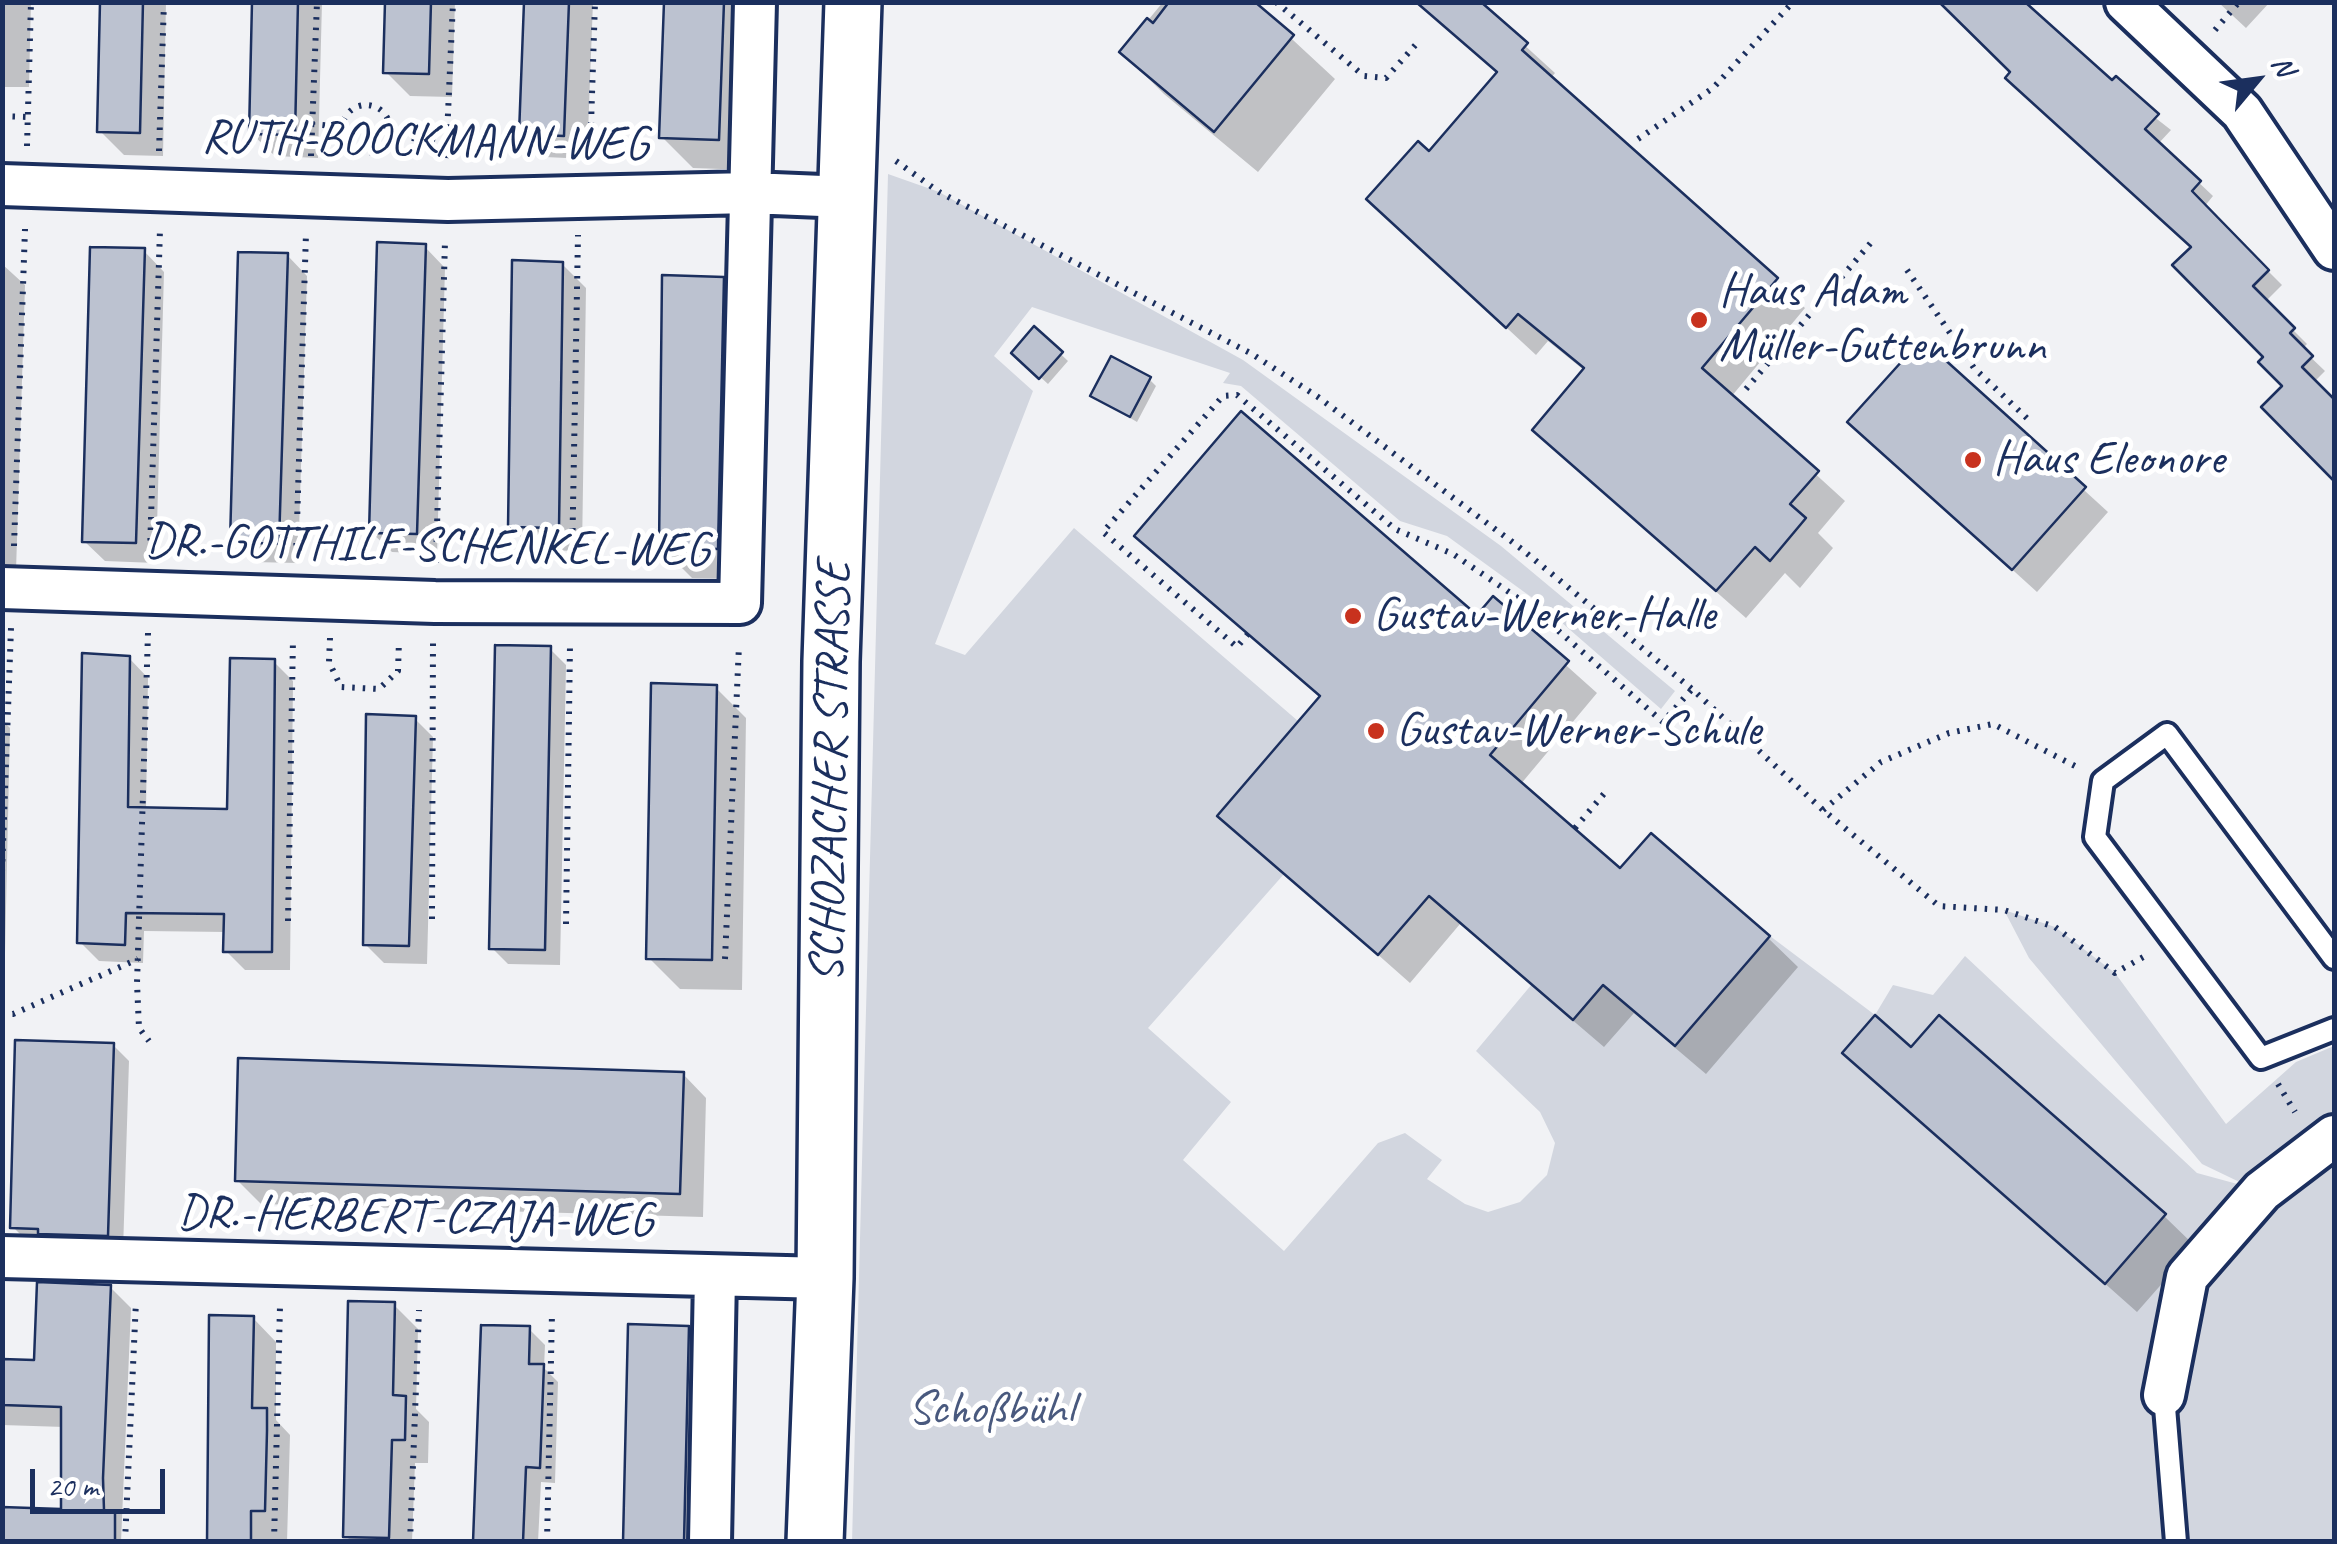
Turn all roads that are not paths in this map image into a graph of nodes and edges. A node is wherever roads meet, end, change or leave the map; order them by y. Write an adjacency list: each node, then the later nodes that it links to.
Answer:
1 (755, 2): 5 (street)
2 (853, 2): 6 (main road, SCHOZACHER STRASSE)
3 (2126, 2): 7 (street)
4 (15, 186): 5 (street, RUTH-BOOCKMANN-WEG)
5 (750, 194): 6 (street, RUTH-BOOCKMANN-WEG); 8 (street, DR.-GOTTHILF-SCHENKEL-WEG)
6 (846, 197): 14 (main road, SCHOZACHER STRASSE)
7 (2334, 248)
8 (7, 588)
9 (2334, 958): 10 (lane)
10 (2334, 1029)
11 (2325, 1141): 15 (street)
12 (2, 1257): 13 (street, DR.-HERBERT-CZAJA-WEG)
13 (715, 1276): 14 (street, DR.-HERBERT-CZAJA-WEG); 16 (street)
14 (825, 1278): 17 (main road, SCHOZACHER STRASSE)
15 (2164, 1396): 18 (lane)
16 (710, 1542)
17 (815, 1542)
18 (2176, 1542)

